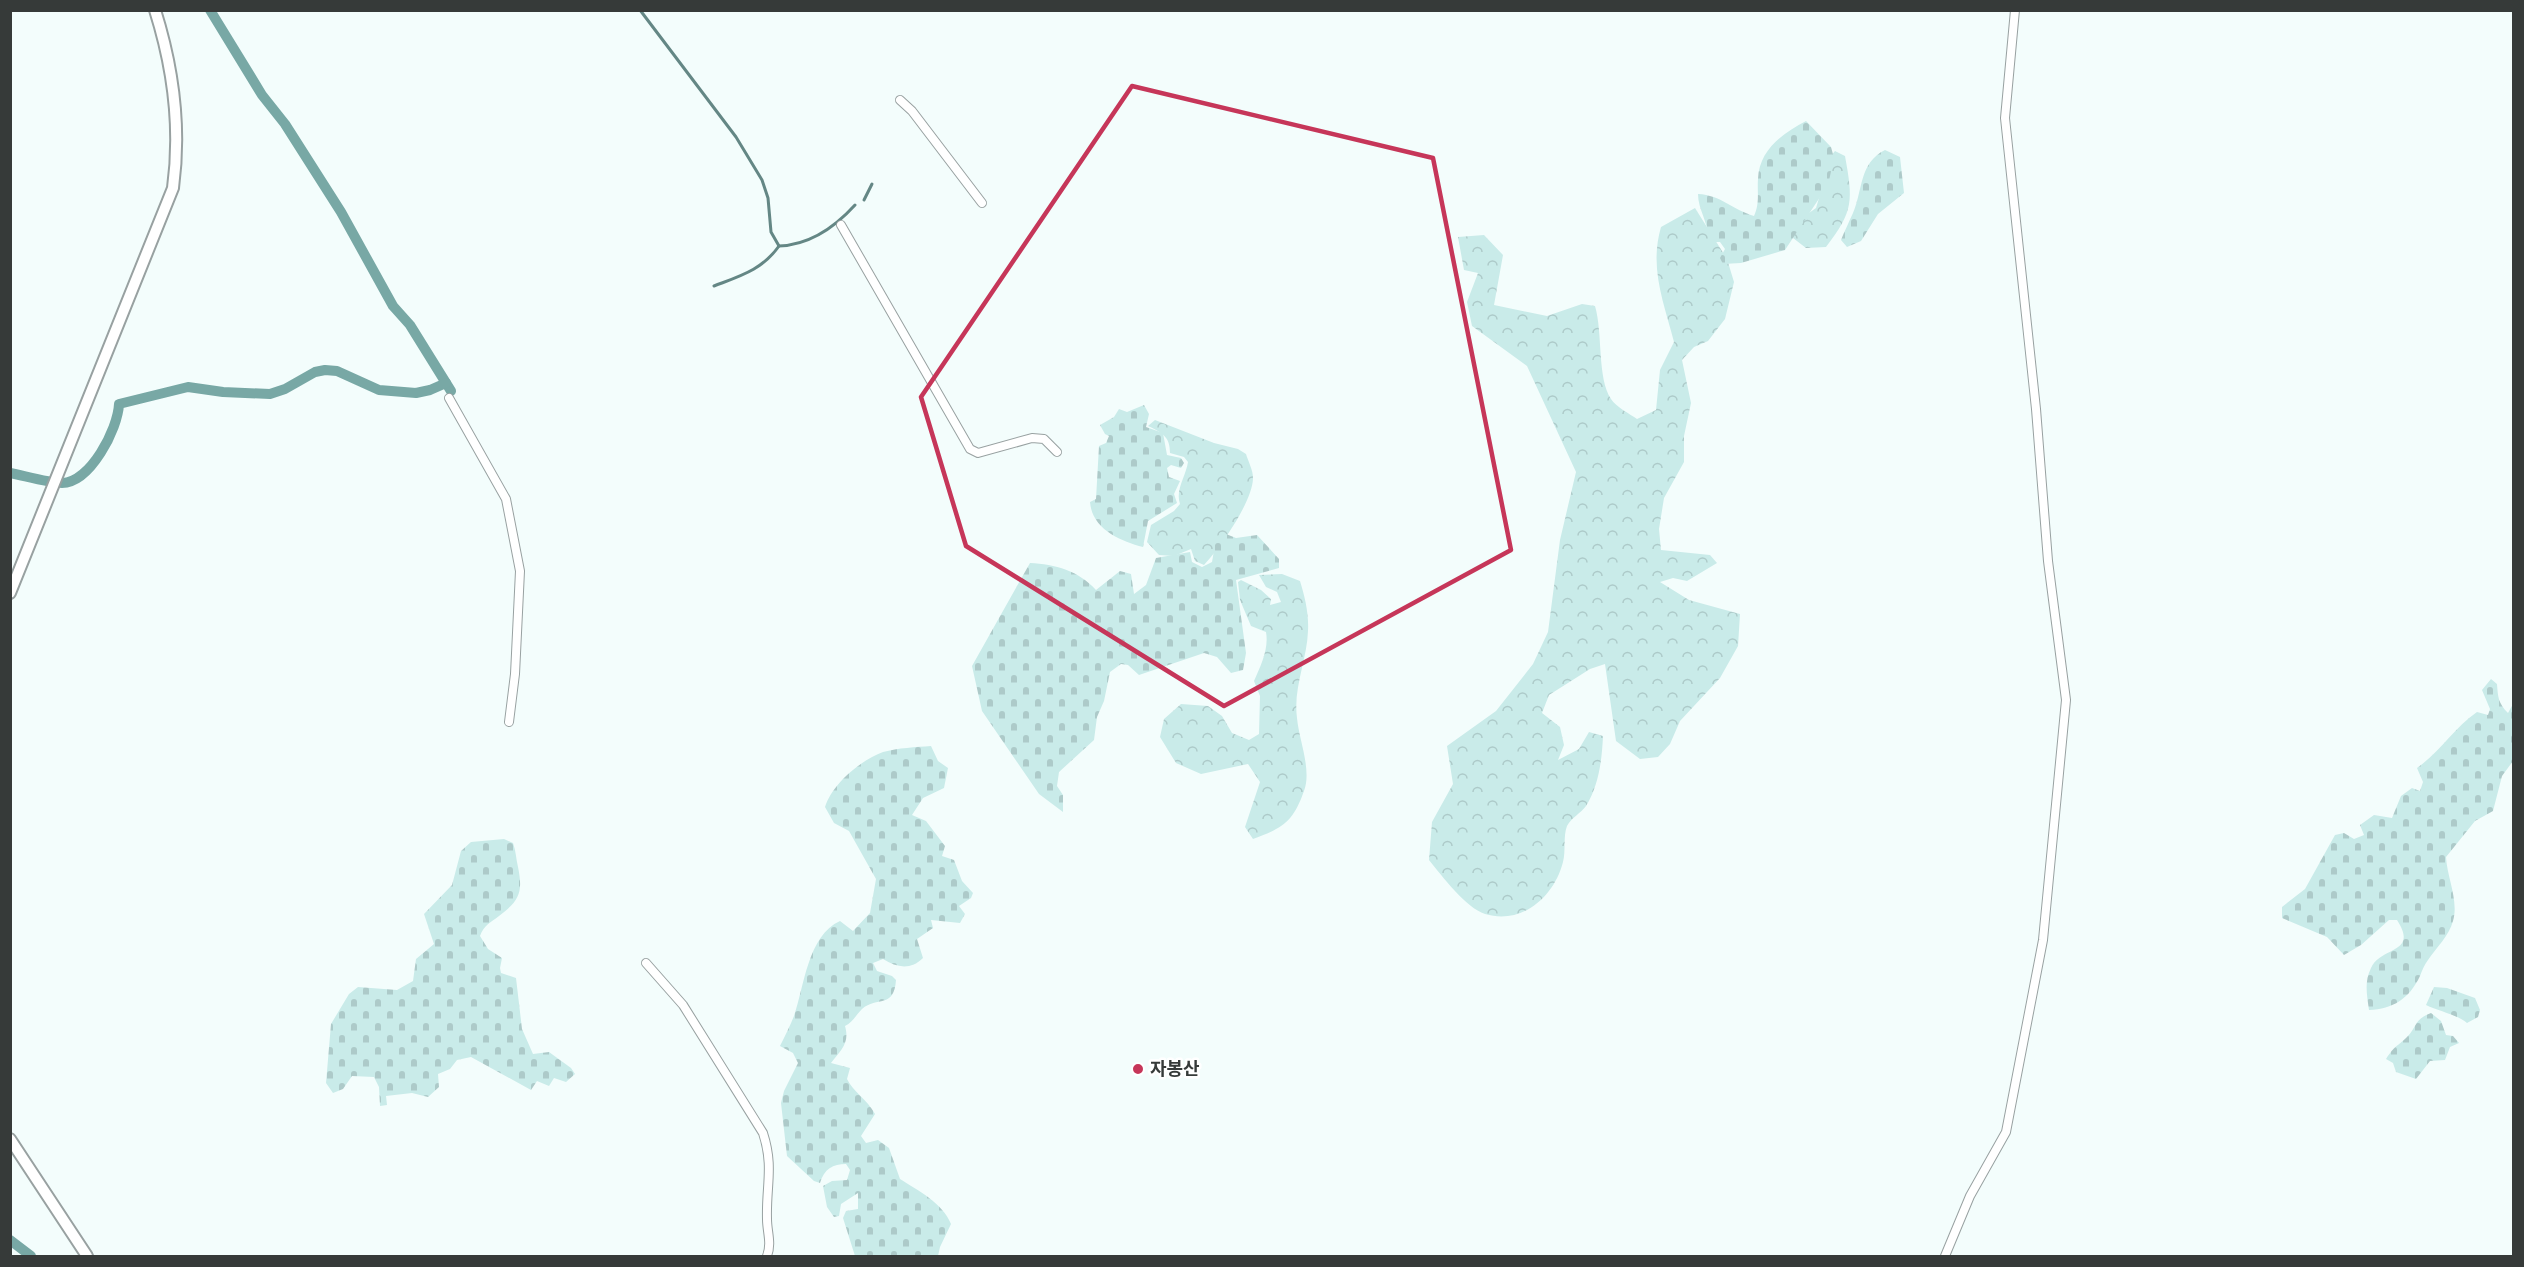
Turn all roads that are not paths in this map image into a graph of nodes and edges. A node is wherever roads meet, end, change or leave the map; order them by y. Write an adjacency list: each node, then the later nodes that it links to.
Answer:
1 (155, 10): 8 (main road)
2 (2015, 10): 14 (street)
3 (900, 100): 4 (street)
4 (982, 203)
5 (841, 225): 7 (street)
6 (449, 398): 9 (street)
7 (1057, 453)
8 (10, 593)
9 (509, 722)
10 (646, 963): 13 (street)
11 (10, 1139): 12 (main road)
12 (87, 1257)
13 (767, 1257)
14 (1945, 1257)

